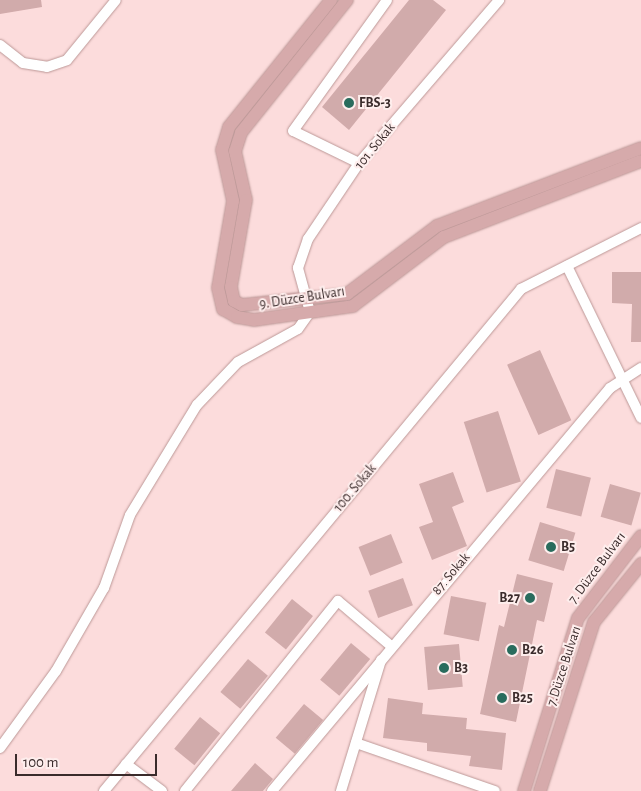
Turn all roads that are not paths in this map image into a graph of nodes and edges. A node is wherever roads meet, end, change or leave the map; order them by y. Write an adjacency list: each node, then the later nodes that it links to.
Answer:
1 (116, 0): 6 (street)
2 (331, 0): 13 (main road, 9. Düzce Bulvarı)
3 (347, 0): 12 (main road, 9. Düzce Bulvarı)
4 (387, 0): 9 (street)
5 (499, 0): 9 (street, 101. Sokak)
6 (0, 45)
7 (641, 148): 12 (main road, 9. Düzce Bulvarı)
8 (641, 162): 13 (main road, 9. Düzce Bulvarı)
9 (360, 164): 12 (street, 101. Sokak)
10 (641, 228): 11 (street, 100. Sokak)
11 (567, 266): 15 (street); 23 (street, 100. Sokak)
12 (303, 300): 13 (street, 101. Sokak)
13 (310, 312): 22 (street)
14 (641, 368): 15 (street, 87. Sokak)
15 (623, 380): 16 (street); 19 (street, 87. Sokak)
16 (641, 418)
17 (641, 536): 30 (main road, 7. Düzce Bulvarı)
18 (641, 564): 31 (main road, 7.Düzce Bulvarı)
19 (391, 646): 20 (street, 87. Sokak); 26 (street)
20 (383, 655): 21 (street); 27 (street, 87. Sokak)
21 (356, 742): 28 (street); 29 (street)
22 (0, 748)
23 (126, 764): 24 (street, 100. Sokak); 25 (street)
24 (104, 791)
25 (162, 791)
26 (185, 791)
27 (272, 791)
28 (341, 791)
29 (495, 791)
30 (524, 791)
31 (540, 791)

